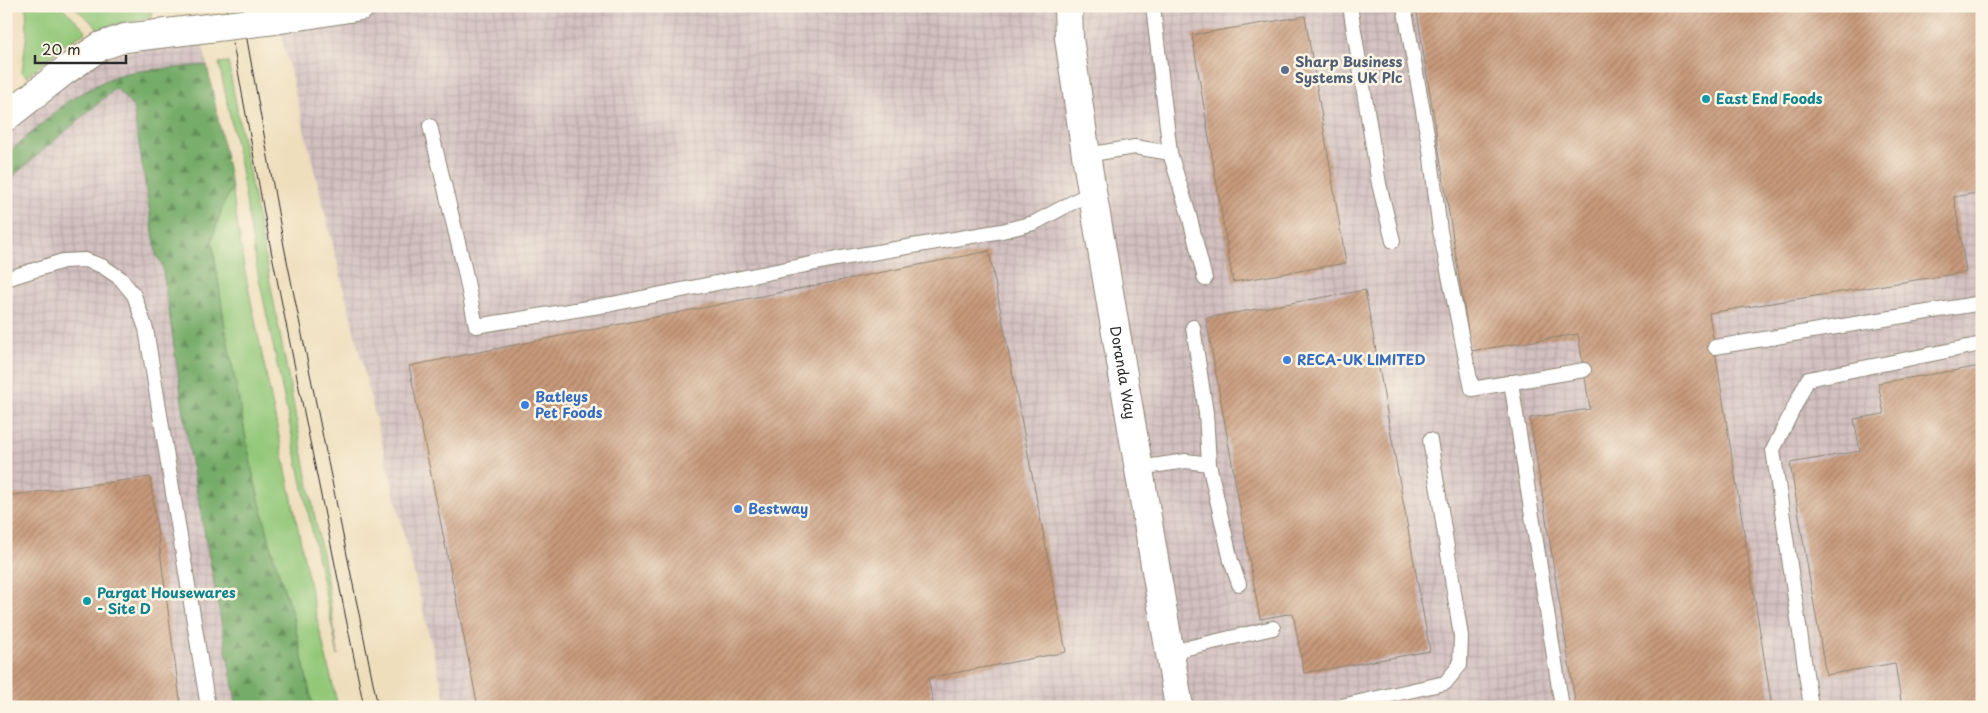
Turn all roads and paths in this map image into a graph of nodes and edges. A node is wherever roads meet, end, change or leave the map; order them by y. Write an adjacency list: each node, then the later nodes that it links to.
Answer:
1 (361, 6): 8 (street, bridge)
2 (1057, 6): 7 (street, Doranda Way)
3 (1068, 6): 7 (street, Doranda Way)
4 (1153, 6): 10 (lane)
5 (1350, 6): 13 (lane)
6 (1404, 6): 21 (lane)
7 (1069, 38): 11 (street, Doranda Way)
8 (6, 117)
9 (430, 126): 12 (lane)
10 (1170, 153): 11 (lane); 15 (lane)
11 (1086, 155): 12 (street, Doranda Way)
12 (1092, 192): 24 (street, Doranda Way)
13 (1393, 241)
14 (6, 279): 28 (lane)
15 (1205, 279)
16 (1982, 303): 19 (lane)
17 (1193, 327): 23 (lane)
18 (1982, 344): 32 (lane)
19 (1715, 347)
20 (1584, 370): 21 (lane)
21 (1511, 382): 31 (lane)
22 (1430, 440): 30 (lane)
23 (1209, 464): 24 (lane); 25 (lane)
24 (1139, 468): 27 (street, Doranda Way)
25 (1239, 584)
26 (1273, 628): 27 (lane)
27 (1170, 652): 29 (street, Doranda Way)
28 (208, 707)
29 (1179, 707)
30 (1337, 707)
31 (1562, 707)
32 (1811, 707)

